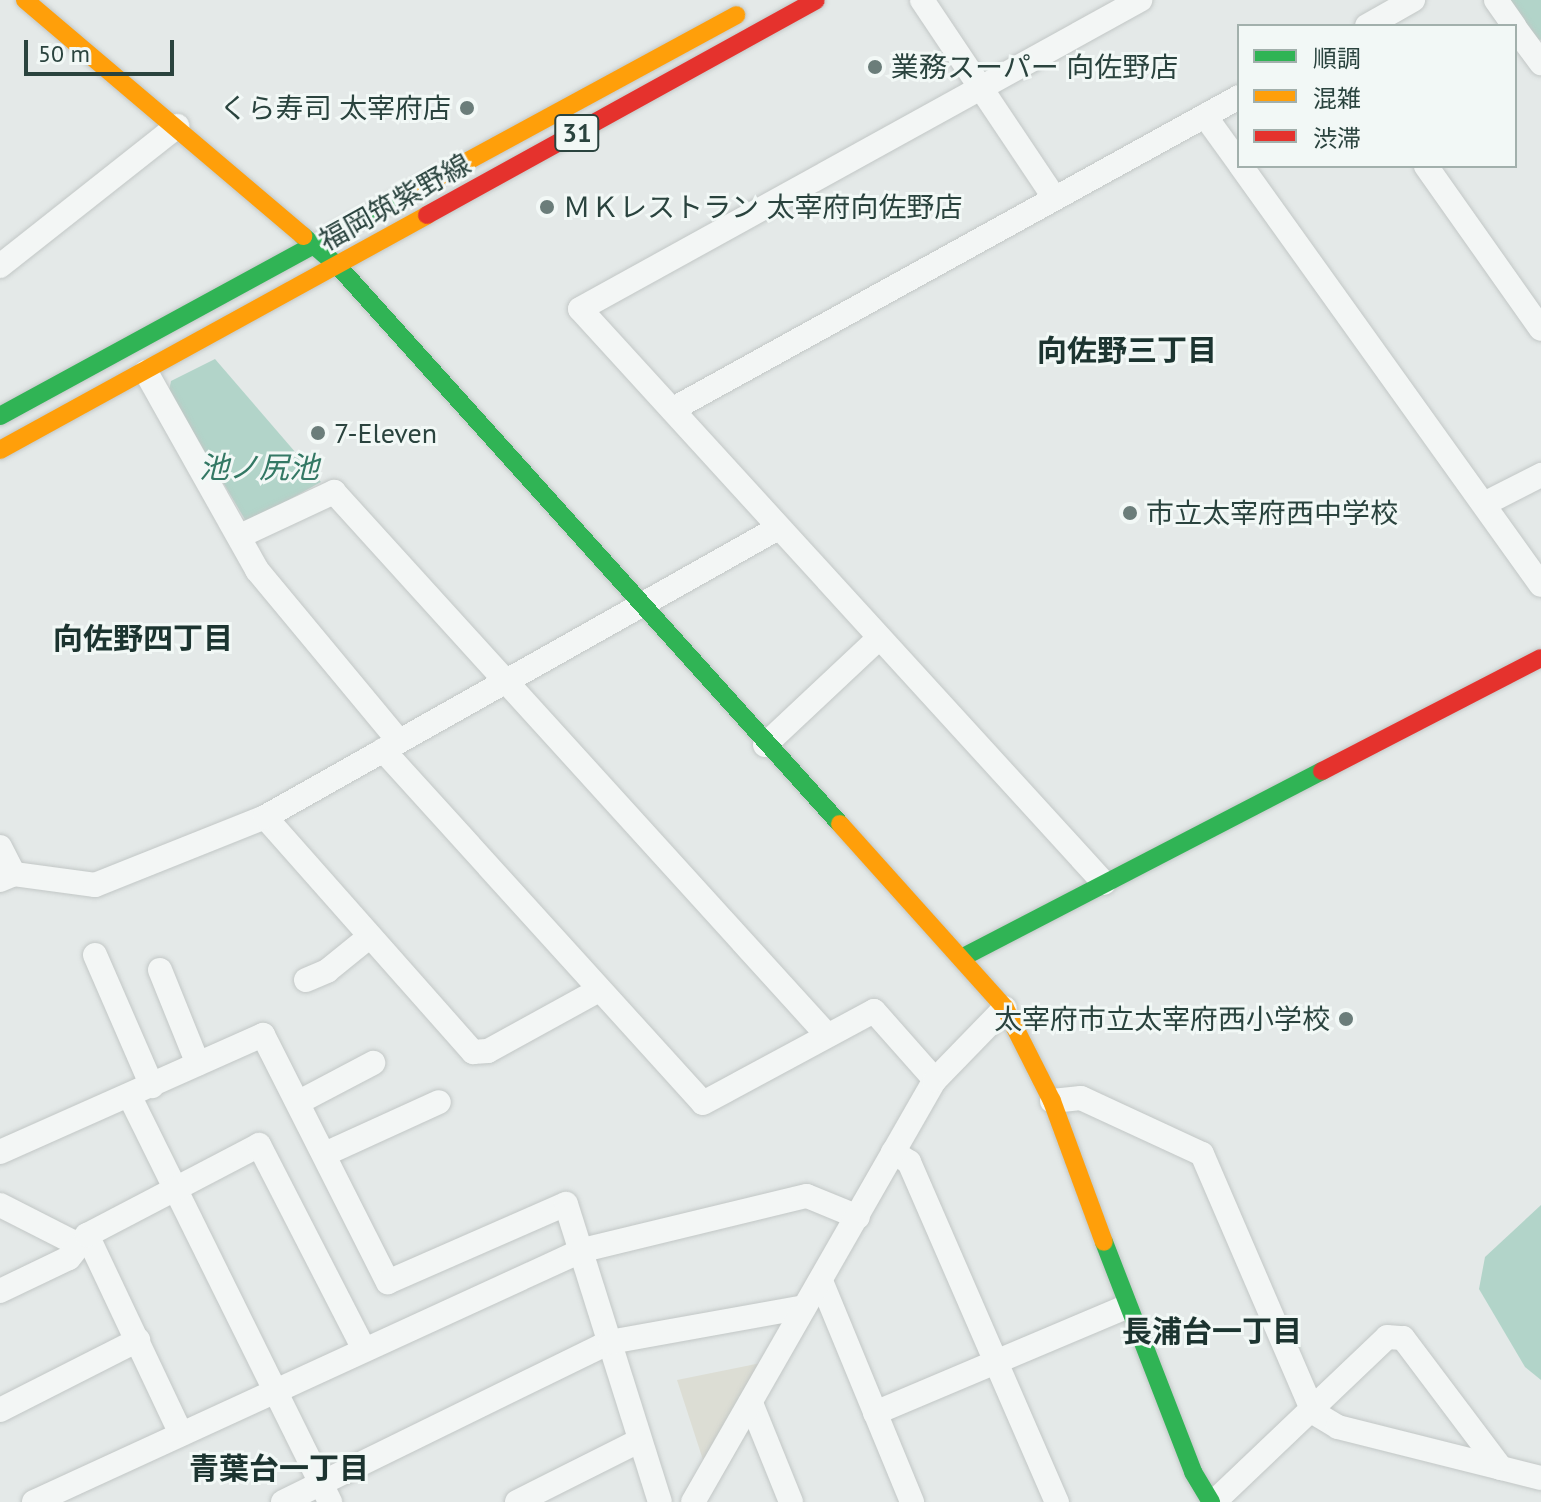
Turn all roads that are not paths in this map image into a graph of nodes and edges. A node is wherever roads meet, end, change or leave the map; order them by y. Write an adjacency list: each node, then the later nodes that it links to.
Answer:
1 (25, 0): 15 (street)
2 (816, 0): 22 (street, 福岡筑紫野線 / 31)
3 (922, 0): 12 (street)
4 (1140, 0): 12 (street)
5 (1413, 0): 8 (street)
6 (1496, 0): 9 (street)
7 (749, 8): 20 (street, 福岡筑紫野線 / 31)
8 (1371, 24)
9 (1512, 24)
10 (1517, 31): 11 (street)
11 (1541, 63)
12 (982, 87): 19 (street); 25 (street)
13 (1237, 98): 14 (street)
14 (1205, 116): 16 (street); 19 (street)
15 (177, 126): 20 (street); 21 (street)
16 (1237, 160)
17 (1243, 168): 29 (street)
18 (1427, 168): 23 (street)
19 (1053, 196): 25 (street)
20 (313, 244): 22 (street); 26 (street, 福岡筑紫野線 / 31)
21 (0, 266)
22 (338, 266): 24 (street, 福岡筑紫野線 / 31); 33 (street)
23 (1541, 329)
24 (146, 372): 27 (street, 福岡筑紫野線 / 31); 31 (street)
25 (675, 408): 30 (street)
26 (0, 416)
27 (0, 450)
28 (1541, 475): 29 (street)
29 (1486, 503): 32 (street)
30 (778, 528): 33 (street); 34 (street)
31 (240, 536): 36 (street); 37 (street)
32 (1541, 585)
33 (642, 605): 36 (street); 38 (street)
34 (879, 638): 38 (street); 42 (street)
35 (1541, 658): 42 (street)
36 (505, 682): 37 (street); 50 (street)
37 (391, 745): 39 (street); 48 (street)
38 (765, 745): 45 (street)
39 (265, 817): 41 (street); 43 (street)
40 (0, 847): 41 (street)
41 (7, 877)
42 (1104, 883): 45 (street)
43 (369, 937): 47 (street); 48 (street)
44 (95, 955): 54 (street)
45 (963, 957): 49 (street)
46 (160, 970): 52 (street)
47 (306, 980)
48 (597, 991): 50 (street)
49 (1005, 1008): 53 (street); 55 (street)
50 (827, 1035): 53 (street)
51 (373, 1063): 56 (street)
52 (198, 1064): 54 (street); 56 (street)
53 (935, 1080): 59 (street)
54 (141, 1092): 58 (street); 61 (street)
55 (1052, 1101): 69 (street); 77 (street)
56 (299, 1102): 60 (street)
57 (439, 1102): 60 (street)
58 (0, 1152)
59 (893, 1152): 63 (street); 73 (street)
60 (325, 1154): 65 (street)
61 (175, 1188): 64 (street); 72 (street); 74 (street)
62 (0, 1205): 64 (street)
63 (858, 1217): 65 (street); 66 (street)
64 (82, 1239): 67 (street); 70 (street)
65 (583, 1250): 71 (street); 72 (street)
66 (821, 1281): 68 (street); 78 (street)
67 (0, 1291)
68 (804, 1307): 71 (street); 75 (street)
69 (1126, 1307): 73 (street); 92 (street)
70 (138, 1340): 76 (street); 79 (street)
71 (610, 1342): 80 (street); 83 (street)
72 (363, 1347): 74 (street)
73 (995, 1363): 78 (street); 91 (street)
74 (275, 1390): 79 (street); 83 (street)
75 (751, 1403): 88 (street); 89 (street)
76 (0, 1410)
77 (1313, 1412): 81 (street); 81 (street); 92 (street)
78 (875, 1413): 90 (street)
79 (181, 1434): 84 (street)
80 (639, 1441): 86 (street); 87 (street)
81 (1501, 1468): 82 (street)
82 (1541, 1478)
83 (325, 1492): 85 (street)
84 (34, 1502)
85 (283, 1502)
86 (517, 1502)
87 (660, 1502)
88 (693, 1502)
89 (791, 1502)
90 (912, 1502)
91 (1057, 1502)
92 (1213, 1502)

